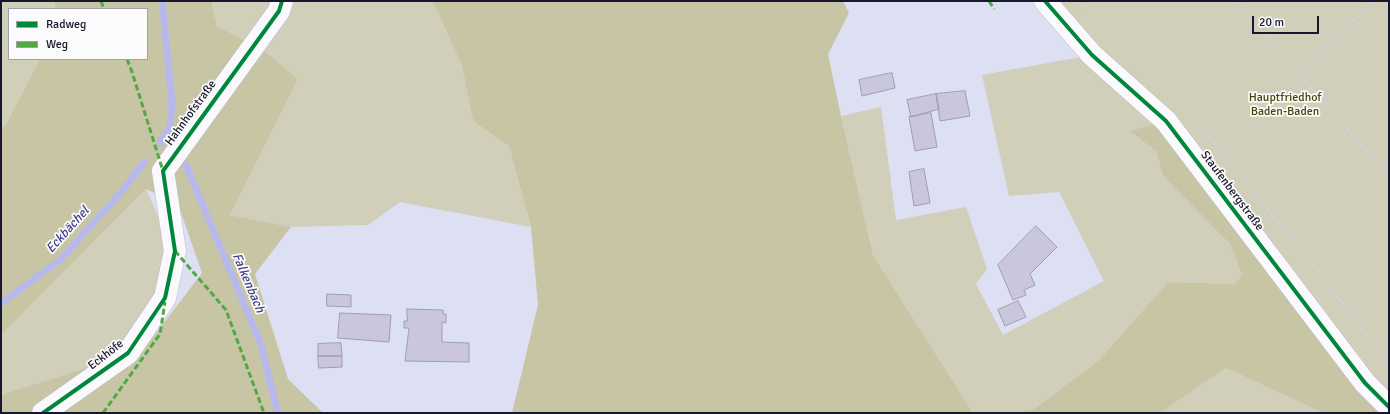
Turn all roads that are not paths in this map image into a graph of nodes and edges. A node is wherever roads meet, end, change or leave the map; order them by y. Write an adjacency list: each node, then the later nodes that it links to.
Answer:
1 (282, 1): 3 (street, Hahnhofstraße)
2 (1045, 1): 4 (street, Staufenbergstraße)
3 (175, 251): 5 (street, Eckhöfe)
4 (1389, 407)
5 (43, 413)

